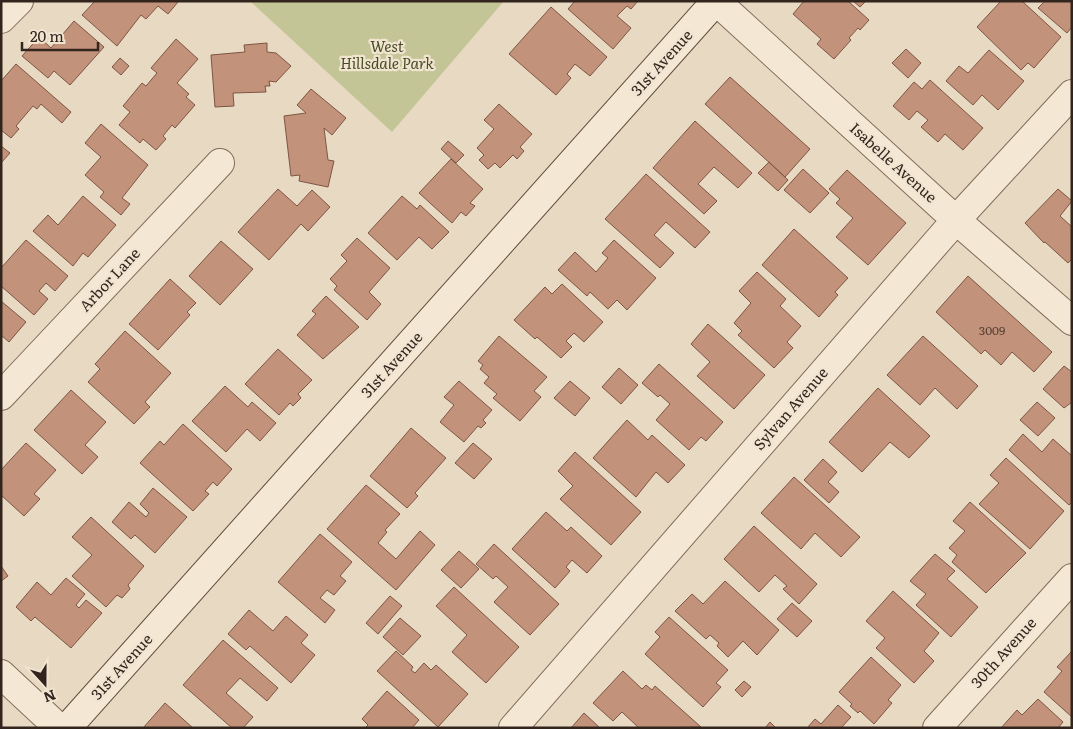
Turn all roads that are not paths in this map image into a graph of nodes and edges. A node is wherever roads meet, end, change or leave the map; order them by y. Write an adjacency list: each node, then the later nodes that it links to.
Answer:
1 (18, 1): 3 (street)
2 (716, 1): 6 (street, Isabelle Avenue); 12 (street, 31st Avenue)
3 (1, 19)
4 (1072, 94): 6 (street, Sylvan Avenue)
5 (220, 163): 8 (street, Arbor Lane)
6 (956, 220): 7 (street, Isabelle Avenue); 13 (street, Sylvan Avenue)
7 (1072, 322)
8 (1, 396)
9 (1072, 578): 14 (street, 30th Avenue)
10 (1, 674): 11 (street)
11 (59, 728)
12 (67, 728)
13 (513, 728)
14 (937, 728)

